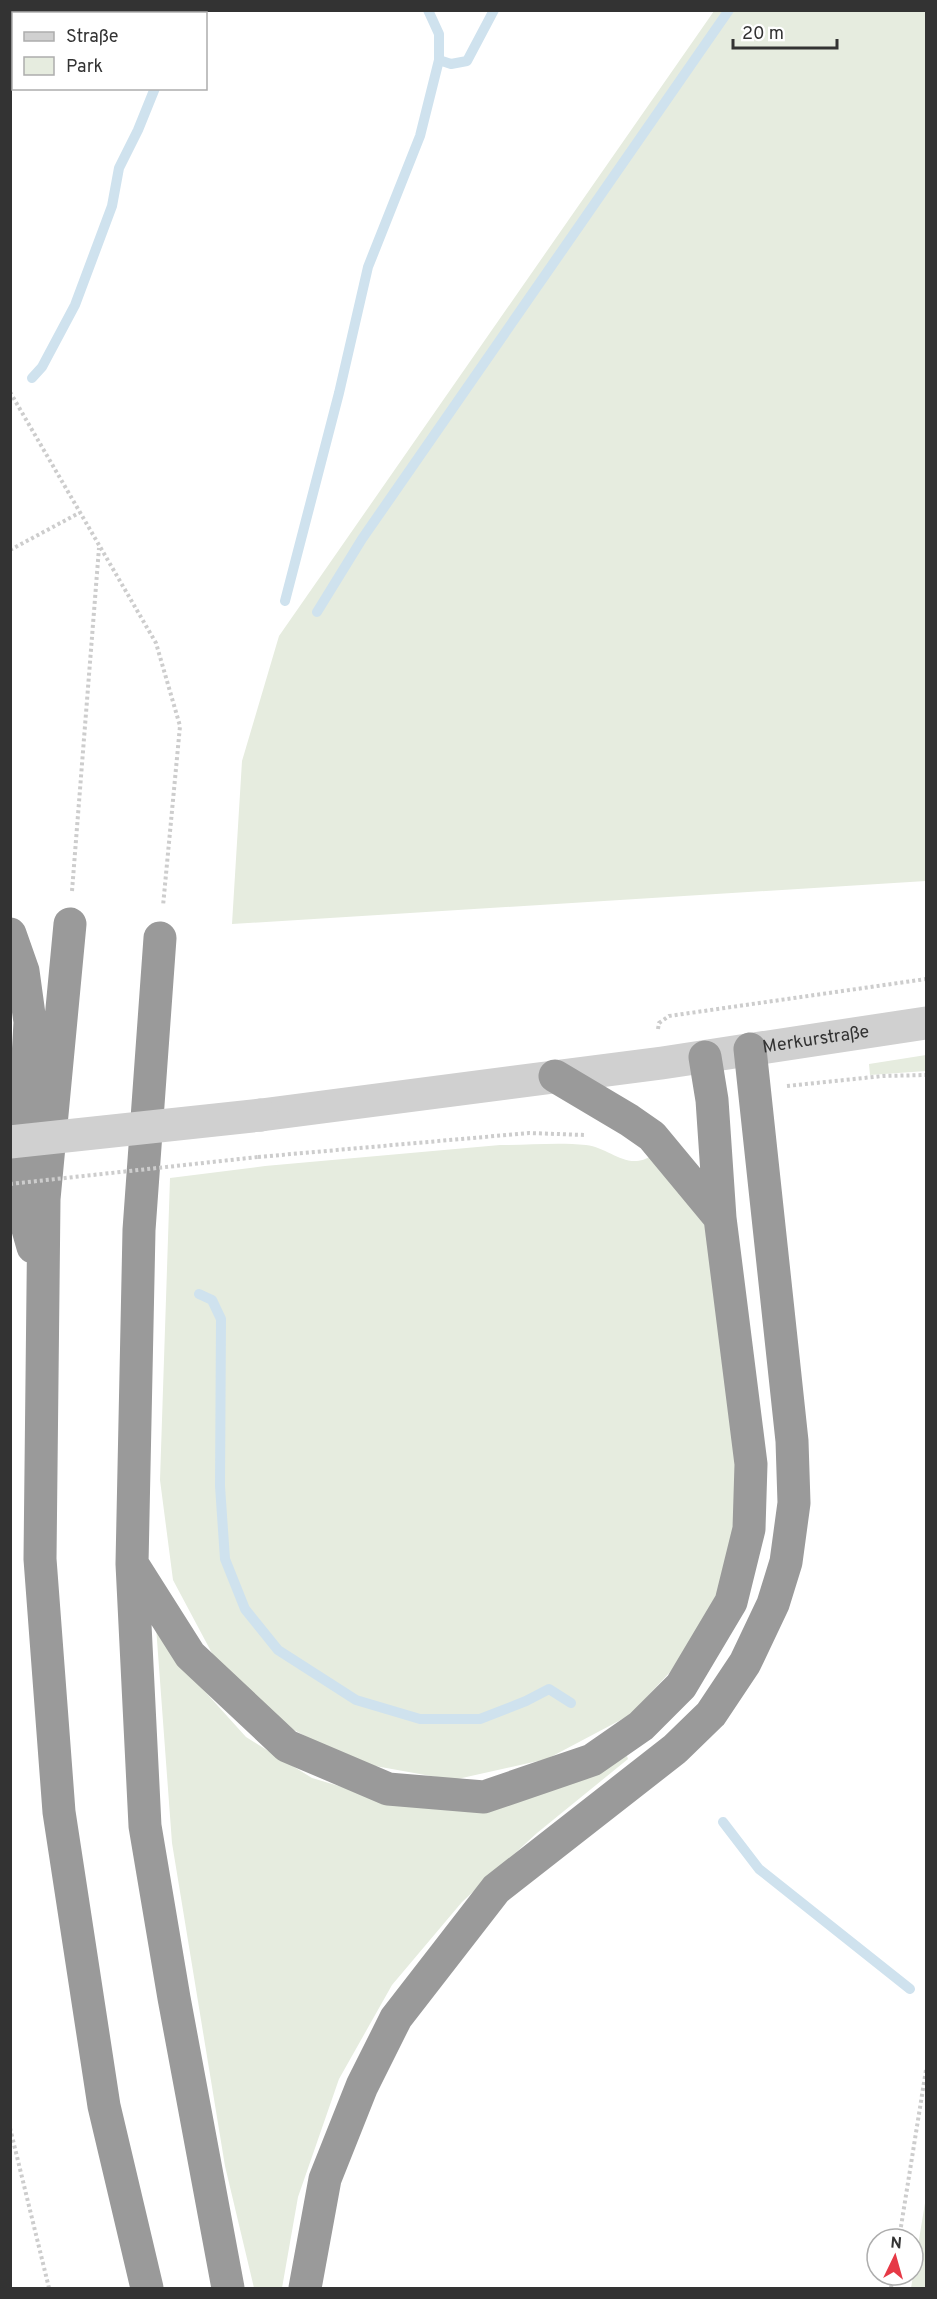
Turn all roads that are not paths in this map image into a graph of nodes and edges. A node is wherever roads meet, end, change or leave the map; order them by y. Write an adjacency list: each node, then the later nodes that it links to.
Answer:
1 (70, 924): 10 (highway)
2 (10, 934): 10 (highway)
3 (160, 938): 11 (highway)
4 (927, 1023): 5 (street, Merkurstraße)
5 (750, 1049): 6 (street, Merkurstraße); 14 (highway)
6 (705, 1057): 7 (street, Merkurstraße); 9 (highway)
7 (555, 1076): 8 (street, Merkurstraße, bridge); 9 (highway)
8 (10, 1142)
9 (720, 1218): 11 (highway)
10 (42, 1281): 12 (highway)
11 (132, 1564): 13 (highway)
12 (147, 2289)
13 (228, 2289)
14 (305, 2289)

